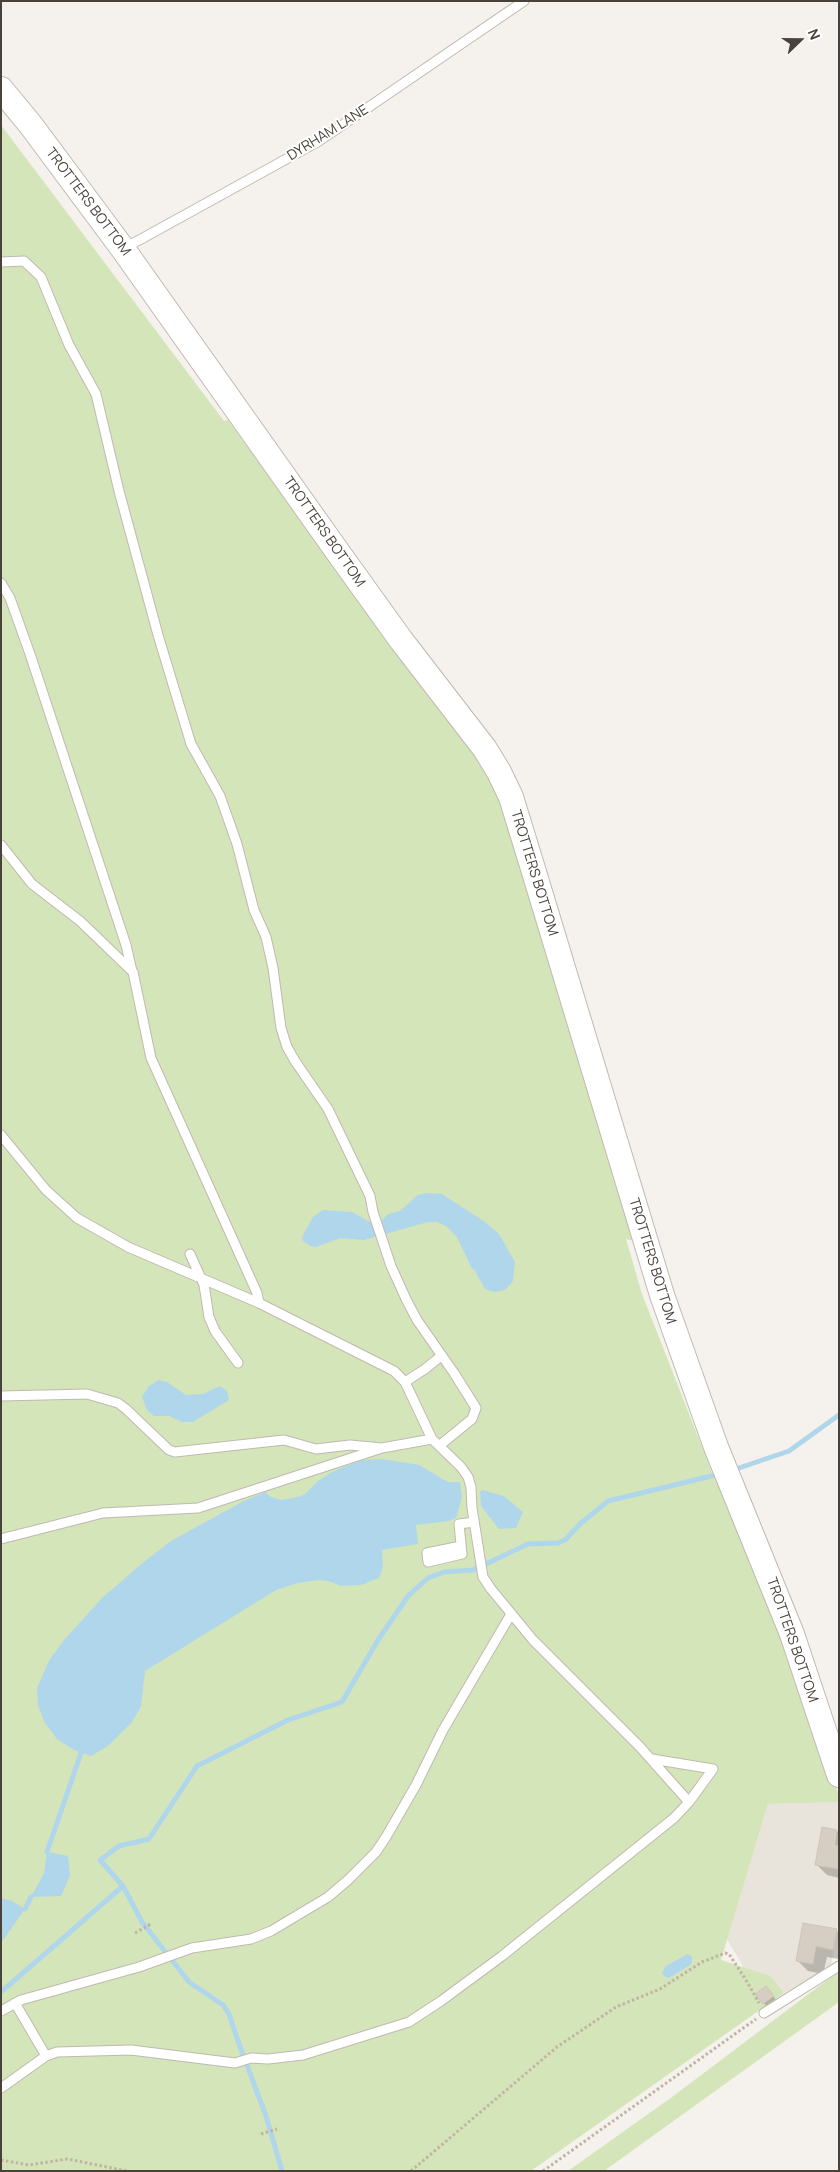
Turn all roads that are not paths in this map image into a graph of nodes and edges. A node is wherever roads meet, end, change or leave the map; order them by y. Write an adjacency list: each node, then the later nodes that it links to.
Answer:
1 (524, 1): 3 (lane, DYRHAM LANE)
2 (1, 89): 3 (street, TROTTERS BOTTOM)
3 (123, 249): 23 (street, TROTTERS BOTTOM)
4 (1, 262): 12 (lane)
5 (1, 583): 7 (lane)
6 (1, 845): 7 (lane)
7 (132, 972): 11 (lane)
8 (1, 1135): 10 (lane)
9 (190, 1254): 10 (lane)
10 (202, 1280): 11 (lane); 13 (lane)
11 (260, 1303): 14 (lane)
12 (441, 1356): 14 (lane); 16 (lane)
13 (238, 1362)
14 (405, 1382): 16 (lane)
15 (1, 1396): 17 (lane)
16 (435, 1442): 17 (lane); 18 (lane)
17 (382, 1448): 19 (lane)
18 (474, 1522): 20 (lane); 21 (lane)
19 (1, 1539)
20 (461, 1546)
21 (511, 1614): 22 (lane); 26 (lane)
22 (651, 1759): 24 (lane); 24 (lane)
23 (839, 1775)
24 (689, 1802): 29 (lane)
25 (839, 1966): 28 (lane)
26 (15, 2003): 27 (lane); 29 (lane)
27 (1, 2011)
28 (764, 2013)
29 (46, 2056): 30 (lane)
30 (1, 2088)

